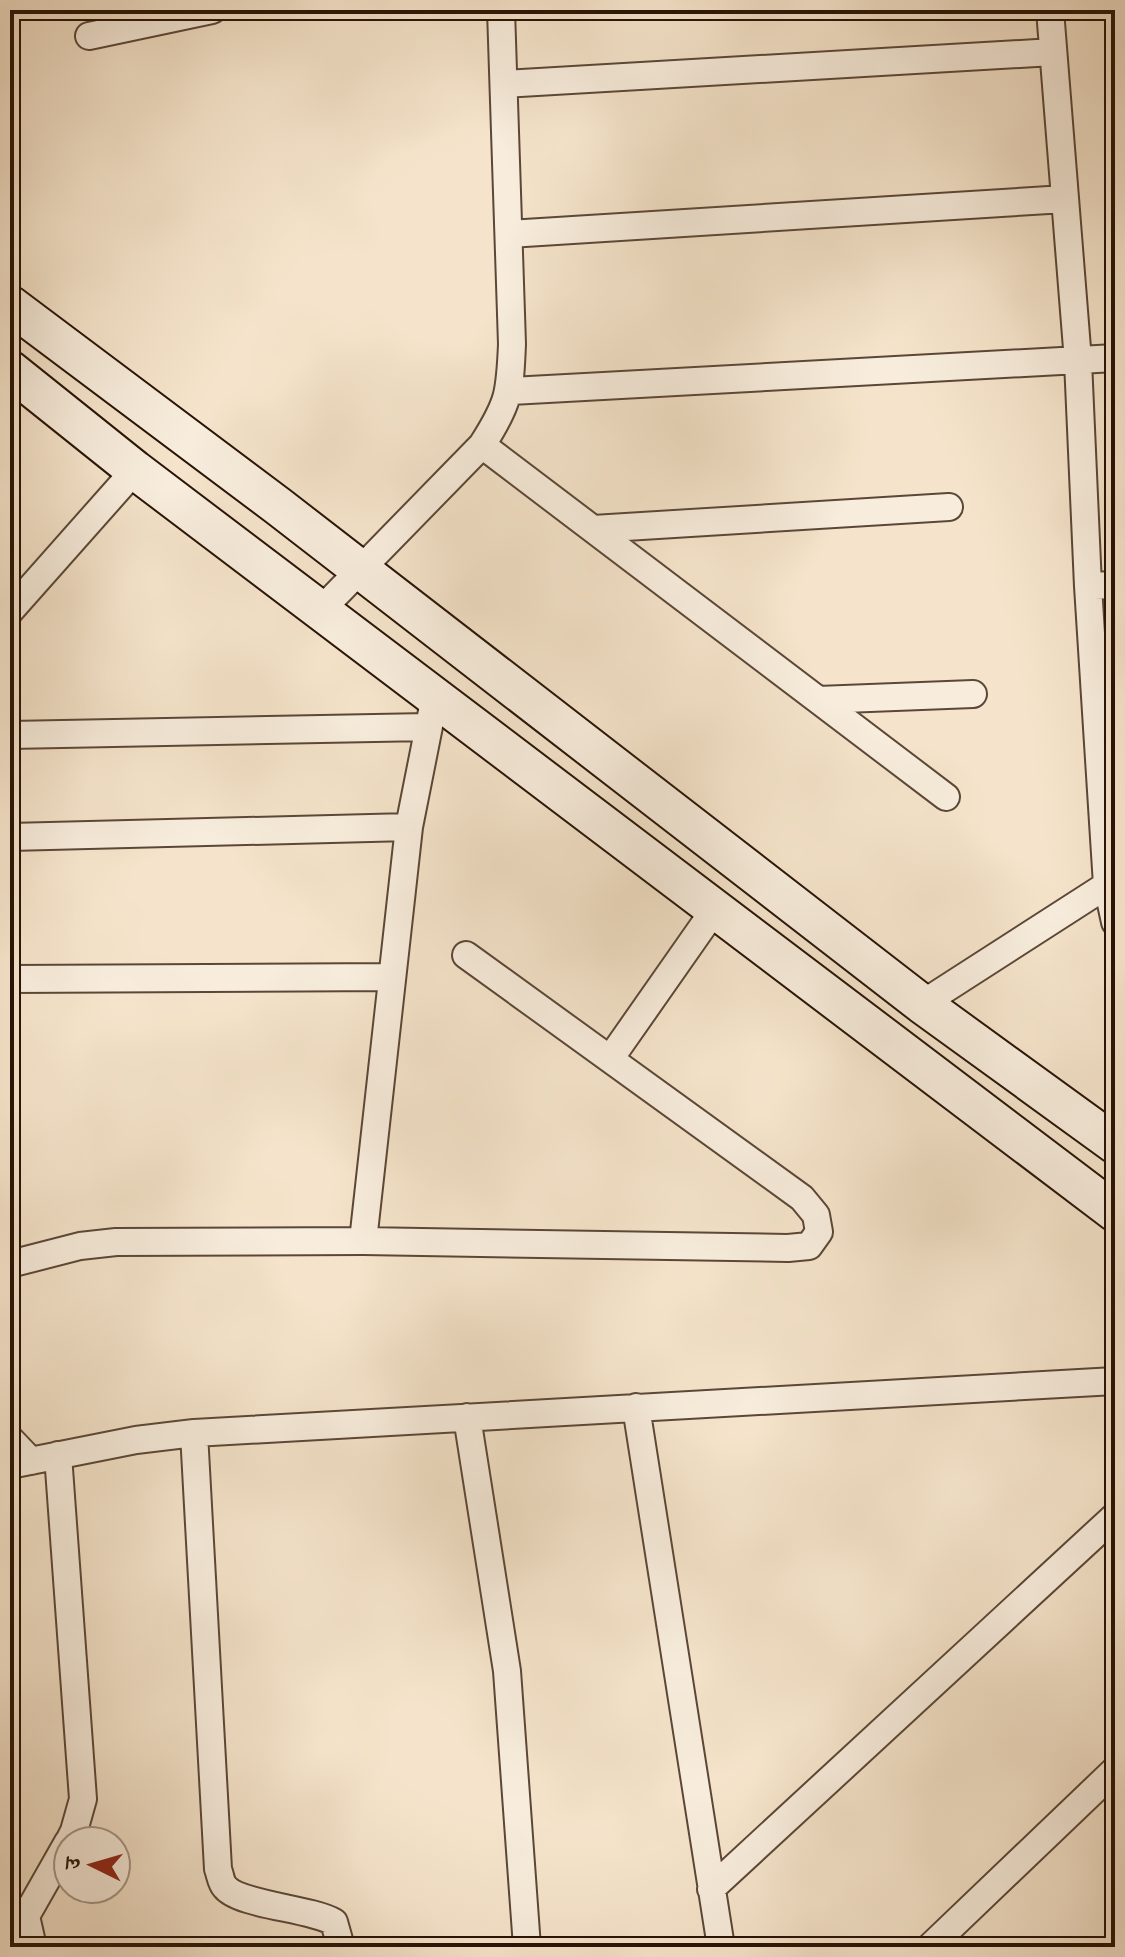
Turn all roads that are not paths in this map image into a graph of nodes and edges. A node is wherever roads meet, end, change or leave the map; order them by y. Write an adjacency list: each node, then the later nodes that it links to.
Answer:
1 (212, 10): 4 (street)
2 (501, 10): 6 (street)
3 (1050, 10): 5 (street)
4 (89, 36)
5 (1053, 52): 6 (street); 7 (street)
6 (504, 84): 8 (street)
7 (1065, 199): 8 (street); 11 (street)
8 (509, 234): 13 (street)
9 (10, 305): 18 (main road)
10 (1115, 358): 11 (street)
11 (1078, 361): 13 (street); 20 (street)
12 (10, 370): 15 (main road)
13 (511, 391): 14 (street)
14 (482, 445): 17 (street); 18 (street)
15 (135, 470): 21 (street); 22 (main road)
16 (949, 507): 17 (street)
17 (593, 529): 24 (street)
18 (360, 570): 22 (street); 36 (main road)
19 (1115, 585): 20 (street)
20 (1088, 586): 30 (street)
21 (10, 611)
22 (320, 611): 25 (main road)
23 (973, 694): 24 (street)
24 (818, 700): 27 (street)
25 (432, 711): 26 (street); 28 (street); 31 (main road)
26 (10, 735)
27 (946, 797)
28 (409, 827): 29 (street); 34 (street)
29 (10, 837)
30 (1107, 885): 32 (street); 36 (street)
31 (715, 909): 37 (street); 39 (main road)
32 (1115, 922)
33 (466, 955): 37 (street)
34 (392, 977): 35 (street); 40 (street)
35 (10, 979)
36 (922, 1004): 38 (main road)
37 (610, 1059): 40 (street)
38 (1115, 1144)
39 (1115, 1212)
40 (363, 1241): 41 (street)
41 (10, 1264)
42 (1115, 1381): 43 (street)
43 (636, 1407): 44 (street); 53 (street)
44 (467, 1417): 45 (street); 57 (street)
45 (194, 1433): 47 (street); 56 (street)
46 (10, 1439): 48 (street)
47 (58, 1455): 48 (street); 51 (street)
48 (20, 1463)
49 (1115, 1516): 53 (street)
50 (1115, 1770): 59 (street)
51 (76, 1825)
52 (52, 1864): 54 (street)
53 (711, 1889): 58 (street)
54 (18, 1911): 55 (street)
55 (33, 1947)
56 (341, 1947)
57 (527, 1947)
58 (721, 1947)
59 (930, 1947)

